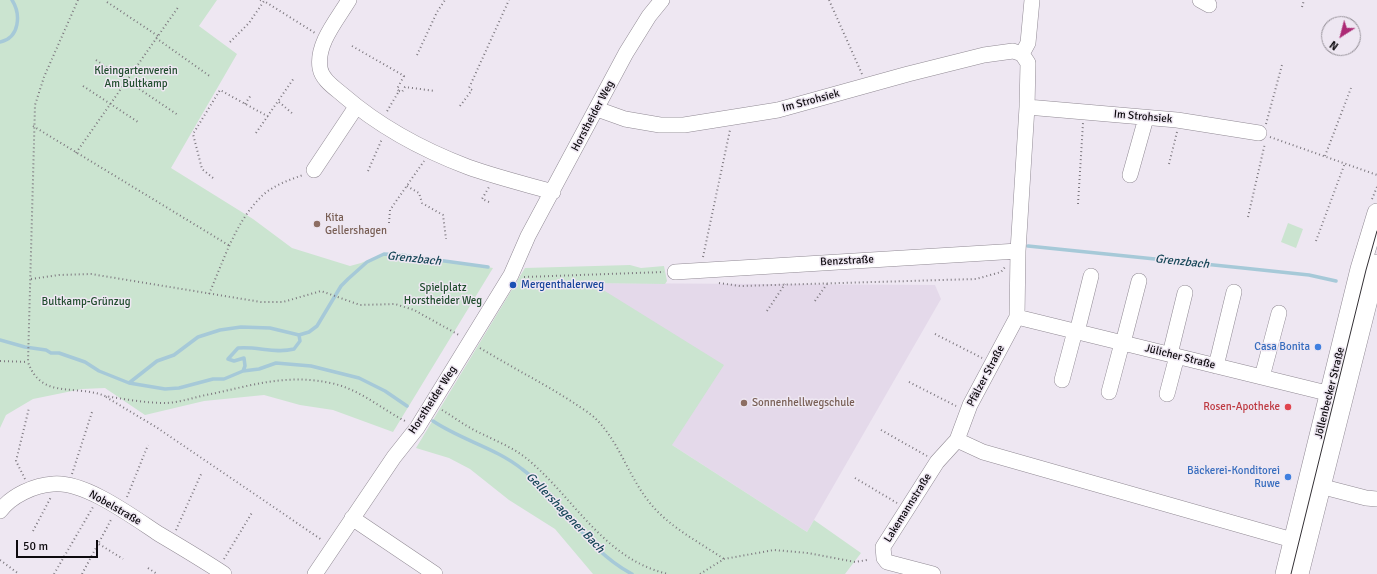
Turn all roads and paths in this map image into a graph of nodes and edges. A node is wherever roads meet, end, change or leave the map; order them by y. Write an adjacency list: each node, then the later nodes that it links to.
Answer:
1 (78, 0): 46 (path)
2 (260, 0): 10 (path)
3 (349, 0): 15 (street)
4 (445, 0): 19 (path)
5 (509, 0): 34 (path)
6 (662, 0): 37 (street, Horstheider Weg)
7 (829, 0): 26 (path)
8 (1032, 0): 18 (street)
9 (1304, 0): 13 (path)
10 (264, 1): 15 (path); 16 (path)
11 (107, 2): 14 (path)
12 (179, 6): 14 (path)
13 (1302, 7)
14 (157, 37): 22 (path); 24 (path)
15 (326, 40): 35 (street)
16 (230, 42)
17 (352, 46): 28 (path)
18 (1022, 54): 26 (street, Im Strohsiek); 36 (street, Pfälzer Straße)
19 (417, 55)
20 (96, 60): 24 (path)
21 (1282, 65): 49 (path)
22 (211, 77)
23 (294, 78): 31 (path)
24 (127, 80): 32 (path); 40 (path)
25 (82, 86): 32 (path)
26 (867, 86): 42 (street, Im Strohsiek)
27 (1351, 88): 52 (path)
28 (399, 91): 29 (path); 47 (path)
29 (435, 91)
30 (251, 96): 33 (path)
31 (279, 102): 39 (path); 41 (path)
32 (110, 104): 45 (path); 51 (path)
33 (245, 104): 41 (path); 60 (path)
34 (460, 106)
35 (356, 107): 47 (street); 55 (street)
36 (1027, 107): 38 (street, Im Strohsiek); 72 (street, Pfälzer Straße)
37 (597, 109): 42 (street, Im Strohsiek); 62 (street, Horstheider Weg)
38 (1084, 112): 43 (street, Im Strohsiek); 64 (path)
39 (293, 114)
40 (178, 115)
41 (269, 117): 48 (path)
42 (732, 117): 74 (path)
43 (1146, 118): 44 (street, Im Strohsiek); 58 (street)
44 (1179, 121): 49 (street, Im Strohsiek); 54 (path)
45 (138, 122)
46 (33, 126): 51 (path); 78 (path)
47 (383, 126): 50 (street); 56 (path)
48 (256, 133)
49 (1261, 134): 52 (path); 66 (path)
50 (431, 151): 57 (street); 61 (path)
51 (76, 153): 71 (path)
52 (1325, 156): 53 (path)
53 (1345, 163): 59 (path); 70 (path)
54 (1168, 164)
55 (314, 170): 71 (path)
56 (368, 171)
57 (495, 175): 62 (street); 63 (path)
58 (1130, 175)
59 (1377, 175)
60 (213, 178)
61 (407, 186): 67 (path); 69 (path)
62 (552, 192): 68 (street, Horstheider Weg)
63 (489, 202)
64 (1078, 204)
65 (1377, 213): 84 (main road, Jöllenbecker Straße)
66 (1248, 217)
67 (389, 223)
68 (528, 236): 76 (street, Horstheider Weg); 93 (street, Horstheider Weg)
69 (446, 239)
70 (1316, 241)
71 (230, 246): 86 (path)
72 (1018, 251): 74 (street, Benzstraße); 82 (path); 90 (street, Pfälzer Straße)
73 (1377, 264): 84 (main road, Jöllenbecker Straße)
74 (700, 270): 75 (street, Benzstraße)
75 (675, 272): 76 (path)
76 (510, 275): 93 (street, Horstheider Weg)
77 (1091, 276): 91 (street)
78 (31, 279): 86 (path); 97 (path)
79 (1139, 281): 94 (street)
80 (714, 282): 81 (path)
81 (785, 284): 82 (path); 88 (path)
82 (827, 284): 87 (path)
83 (1234, 292): 99 (street)
84 (1367, 292): 106 (main road, Jöllenbecker Straße)
85 (1185, 293): 95 (street)
86 (209, 294): 93 (path)
87 (815, 301)
88 (767, 311)
89 (1280, 313): 100 (street)
90 (1017, 317): 91 (street, Jülicher Straße); 98 (street, Pfälzer Straße)
91 (1076, 331): 94 (street, Jülicher Straße); 101 (street)
92 (935, 334): 98 (path)
93 (466, 339): 107 (street, Horstheider Weg); 111 (street, Horstheider Weg); 136 (path)
94 (1122, 343): 95 (street, Jülicher Straße); 103 (street)
95 (1174, 355): 99 (street, Jülicher Straße); 104 (street)
96 (0, 360): 97 (path)
97 (28, 362): 105 (path)
98 (992, 363): 110 (street, Pfälzer Straße)
99 (1216, 366): 100 (street, Jülicher Straße)
100 (1262, 377): 106 (street, Jülicher Straße)
101 (1062, 380)
102 (909, 382): 110 (path)
103 (1109, 392)
104 (1167, 394)
105 (105, 396): 111 (path); 134 (path)
106 (1337, 396): 120 (main road, Jöllenbecker Straße)
107 (430, 406): 115 (street, Horstheider Weg); 147 (path)
108 (29, 408): 122 (path)
109 (92, 412): 121 (path)
110 (968, 412): 113 (street, Pfälzer Straße)
111 (409, 423): 115 (street, Horstheider Weg)
112 (881, 430): 116 (path)
113 (957, 440): 116 (street, Lakemannstraße); 132 (street)
114 (148, 444): 126 (path)
115 (394, 457): 129 (street, Horstheider Weg)
116 (937, 462): 125 (street, Lakemannstraße)
117 (202, 472): 131 (path)
118 (855, 478): 125 (path)
119 (53, 484): 121 (street, Nobelstraße); 122 (street, Nobelstraße); 130 (path)
120 (1315, 484): 124 (street); 132 (main road, Jöllenbecker Straße)
121 (68, 486): 123 (street, Nobelstraße)
122 (30, 490): 128 (street, Nobelstraße)
123 (99, 497): 126 (street, Nobelstraße); 142 (path)
124 (1377, 499)
125 (907, 508): 149 (street, Lakemannstraße)
126 (120, 509): 131 (street, Nobelstraße); 133 (path)
127 (253, 510): 140 (path)
128 (0, 511)
129 (352, 518): 134 (street, Horstheider Weg); 146 (street)
130 (33, 531)
131 (171, 541): 140 (street, Nobelstraße)
132 (1300, 542): 150 (main road, Jöllenbecker Straße); 151 (main road, Jöllenbecker Straße)
133 (99, 544): 135 (path); 143 (path)
134 (333, 547): 145 (street, Horstheider Weg)
135 (123, 559)
136 (724, 559): 138 (path); 148 (path)
137 (0, 560): 141 (path)
138 (867, 560)
139 (148, 568): 144 (path)
140 (221, 572)
141 (19, 574)
142 (54, 574)
143 (82, 574)
144 (157, 574)
145 (315, 574)
146 (435, 574)
147 (668, 574)
148 (700, 574)
149 (933, 574)
150 (1285, 574)
151 (1299, 574)

